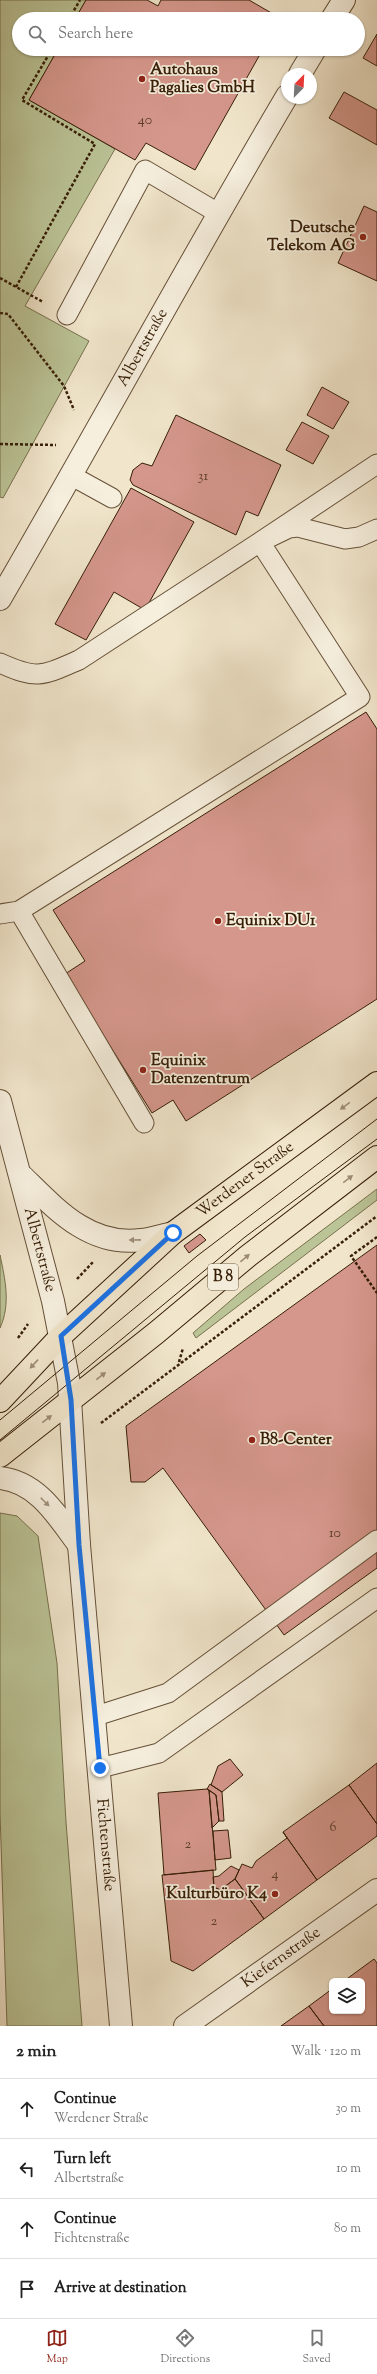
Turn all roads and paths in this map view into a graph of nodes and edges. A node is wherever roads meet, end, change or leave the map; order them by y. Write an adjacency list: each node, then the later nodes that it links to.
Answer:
1 (80, 0): 3 (path)
2 (344, 0): 4 (street)
3 (73, 12)
4 (336, 12)
5 (48, 56): 11 (path)
6 (311, 56): 7 (street)
7 (304, 68)
8 (282, 104): 9 (street, Albertstraße)
9 (218, 213): 13 (lane); 15 (street, Albertstraße)
10 (0, 278): 11 (path)
11 (16, 287): 13 (path)
12 (0, 313): 15 (path)
13 (67, 315)
14 (0, 444): 15 (path)
15 (90, 444): 17 (street, Albertstraße)
16 (377, 464): 20 (lane)
17 (72, 476): 18 (lane); 21 (street, Albertstraße)
18 (112, 498)
19 (377, 529): 20 (lane)
20 (260, 542): 22 (lane); 23 (lane)
21 (0, 599)
22 (0, 663)
23 (19, 910): 24 (lane); 27 (lane)
24 (0, 914)
25 (377, 1083): 33 (main road, Werdener Straße, one-way to 33)
26 (0, 1101): 29 (street, Albertstraße)
27 (144, 1123)
28 (377, 1157): 39 (main road, B 8, one-way to 28)
29 (21, 1175): 33 (street, one-way to 29); 38 (street, Albertstraße)
30 (377, 1216): 31 (path)
31 (374, 1218): 32 (path); 41 (path)
32 (377, 1223)
33 (173, 1233): 38 (main road, Werdener Straße)
34 (377, 1238): 37 (path)
35 (97, 1258): 36 (path)
36 (73, 1282)
37 (377, 1293)
38 (61, 1336): 39 (street, Albertstraße); 40 (main road, Werdener Straße, one-way to 40)
39 (71, 1400): 42 (main road, B 8, one-way to 39); 45 (street, Fichtenstraße)
40 (0, 1401)
41 (99, 1425)
42 (0, 1456)
43 (7, 1479): 45 (street, one-way to 45)
44 (377, 1540): 47 (lane)
45 (79, 1545): 47 (street, Fichtenstraße)
46 (377, 1598): 48 (lane)
47 (96, 1716): 48 (street, Fichtenstraße)
48 (100, 1768): 50 (street, Fichtenstraße)
49 (377, 1890): 51 (street, Kiefernstraße)
50 (121, 2026)
51 (185, 2026)

